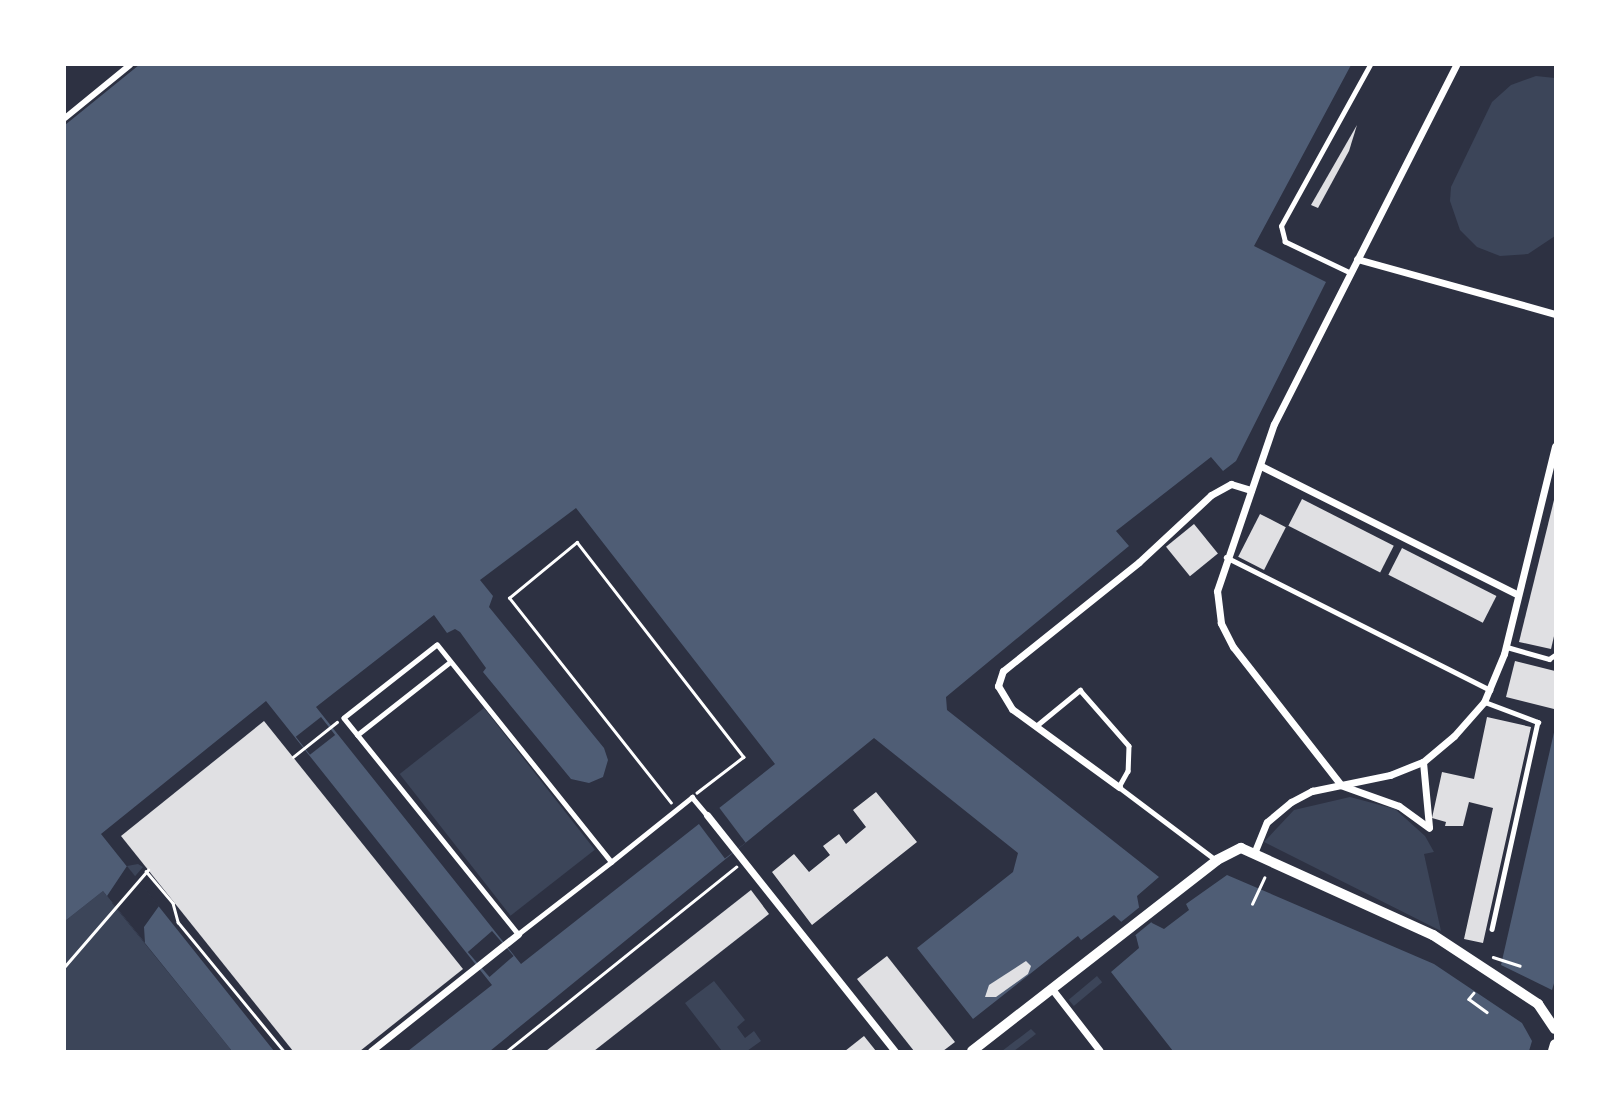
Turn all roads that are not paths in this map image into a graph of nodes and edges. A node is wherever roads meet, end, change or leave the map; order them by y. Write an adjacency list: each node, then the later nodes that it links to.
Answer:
1 (130, 65): 4 (street)
2 (1370, 65): 6 (lane)
3 (1456, 65): 5 (street)
4 (65, 118)
5 (1357, 259): 6 (street); 7 (street)
6 (1350, 273): 9 (street)
7 (1555, 314)
8 (1555, 446): 12 (street)
9 (1261, 466): 10 (street); 12 (street)
10 (1251, 490): 11 (street); 18 (street)
11 (1225, 557): 16 (lane); 21 (street)
12 (1517, 594): 13 (street)
13 (1506, 646): 14 (lane); 16 (street)
14 (1555, 655)
15 (450, 662): 19 (lane); 19 (lane); 26 (lane)
16 (1492, 691): 17 (street)
17 (1485, 702): 20 (street); 27 (lane)
18 (1036, 726): 22 (street); 22 (lane)
19 (357, 735): 28 (lane)
20 (1423, 762): 21 (street); 21 (street)
21 (1341, 785): 24 (street)
22 (1119, 787): 25 (lane)
23 (707, 815): 26 (lane); 33 (street)
24 (1255, 851): 25 (street); 30 (street)
25 (1217, 860): 29 (street)
26 (611, 862): 28 (lane)
27 (1493, 929)
28 (515, 937): 32 (street)
29 (1052, 989): 34 (street); 35 (street)
30 (1555, 1025)
31 (1555, 1044): 36 (street)
32 (371, 1051)
33 (895, 1051)
34 (972, 1051)
35 (1100, 1051)
36 (1553, 1051)

